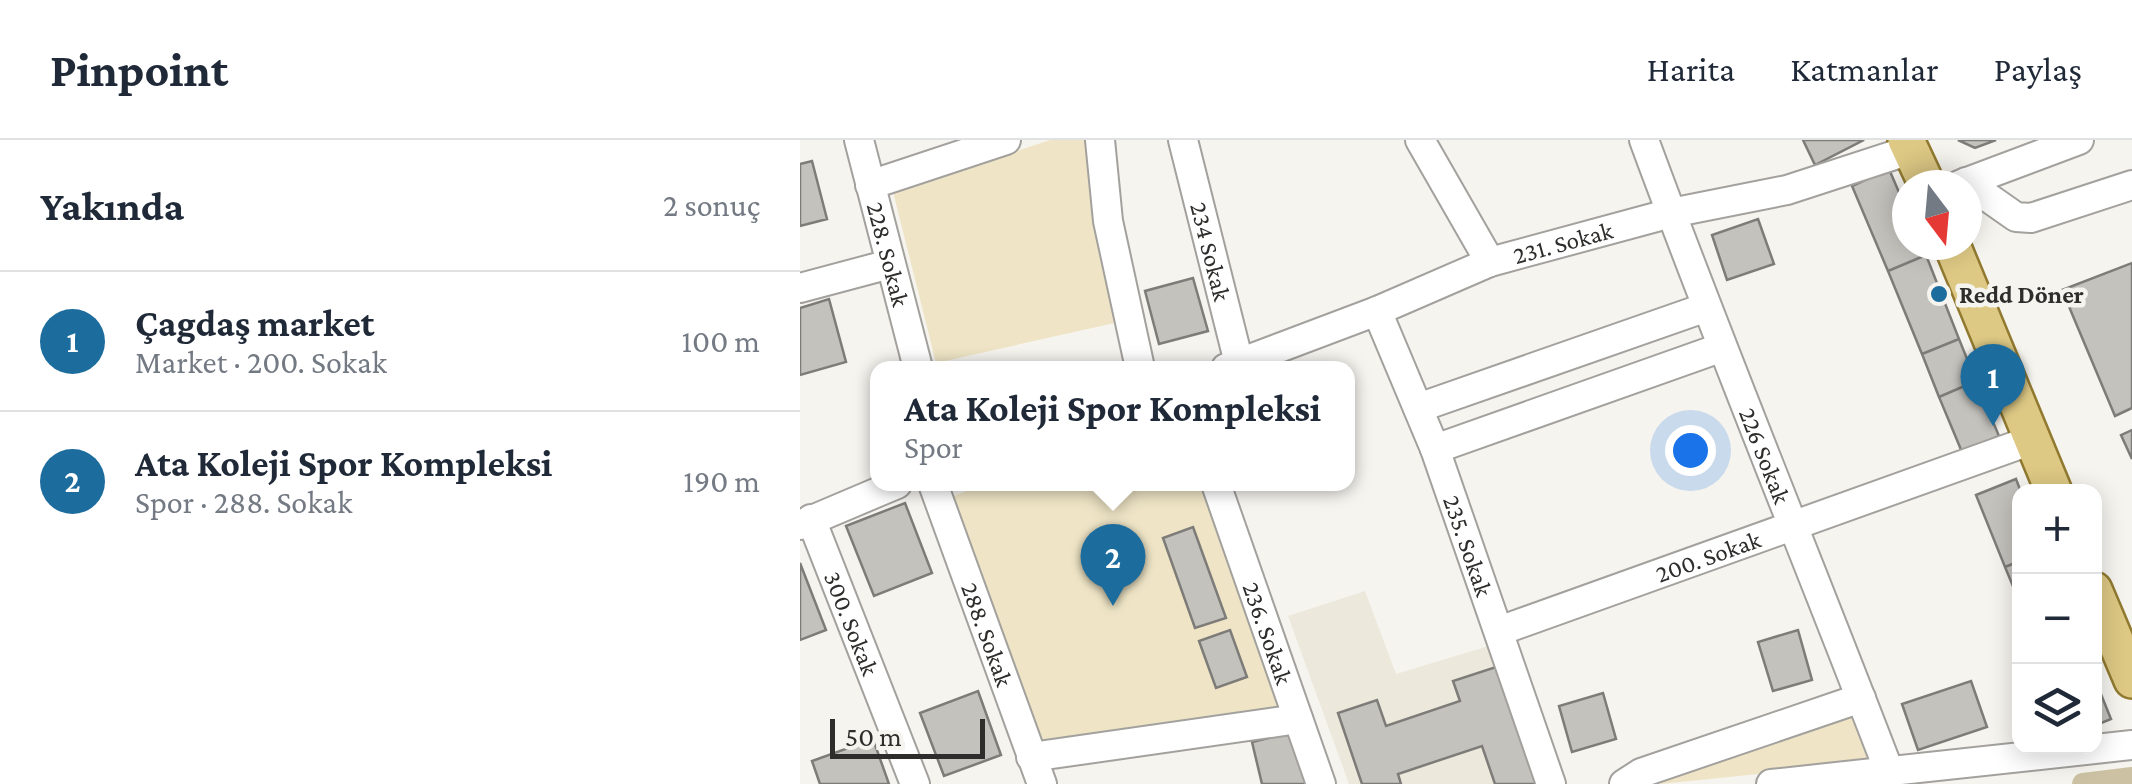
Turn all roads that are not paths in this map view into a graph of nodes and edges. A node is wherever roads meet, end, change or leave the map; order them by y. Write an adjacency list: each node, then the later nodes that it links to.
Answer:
1 (859, 140): 11 (street, 228. Sokak)
2 (1006, 140): 11 (street)
3 (1100, 140): 23 (street)
4 (1184, 140): 24 (street, 234 Sokak)
5 (1420, 140): 16 (street)
6 (1644, 140): 14 (street, 226 Sokak)
7 (2079, 140): 10 (street)
8 (1908, 145): 9 (main road); 14 (street, 231. Sokak)
9 (1920, 170)
10 (1982, 177)
11 (870, 185): 17 (street, 228. Sokak)
12 (2132, 185): 13 (street)
13 (1982, 196)
14 (1671, 213): 16 (street, 231. Sokak); 19 (street, 226 Sokak)
15 (1958, 260): 27 (main road)
16 (1490, 262): 20 (street, 231. Sokak)
17 (890, 264): 18 (street); 22 (street, 228. Sokak)
18 (800, 288)
19 (1704, 308): 21 (street, 226 Sokak); 26 (street)
20 (1377, 312): 25 (street, 231. Sokak); 26 (street, 235. Sokak)
21 (1720, 348): 28 (street); 34 (street, 226 Sokak)
22 (916, 361)
23 (1138, 361)
24 (1231, 361)
25 (1245, 361)
26 (1418, 408): 28 (street, 235. Sokak)
27 (2032, 440): 29 (main road); 34 (street, 200. Sokak)
28 (1435, 448): 36 (street, 235. Sokak)
29 (2051, 484)
30 (880, 491): 33 (street)
31 (936, 491): 41 (street, 288. Sokak)
32 (1218, 491): 39 (street, 236. Sokak)
33 (806, 522): 43 (street, 300. Sokak)
34 (1796, 528): 36 (street, 200. Sokak); 38 (street, 226 Sokak)
35 (2102, 609): 37 (main road)
36 (1499, 630): 46 (street, 235. Sokak)
37 (2132, 680)
38 (1861, 698): 42 (street, 226 Sokak); 47 (street)
39 (1298, 719): 41 (street); 45 (street, 236. Sokak)
40 (2132, 745): 42 (street)
41 (1031, 757): 44 (street, 288. Sokak)
42 (1889, 771): 48 (street)
43 (915, 784)
44 (1042, 784)
45 (1320, 784)
46 (1550, 784)
47 (1624, 784)
48 (1771, 784)

